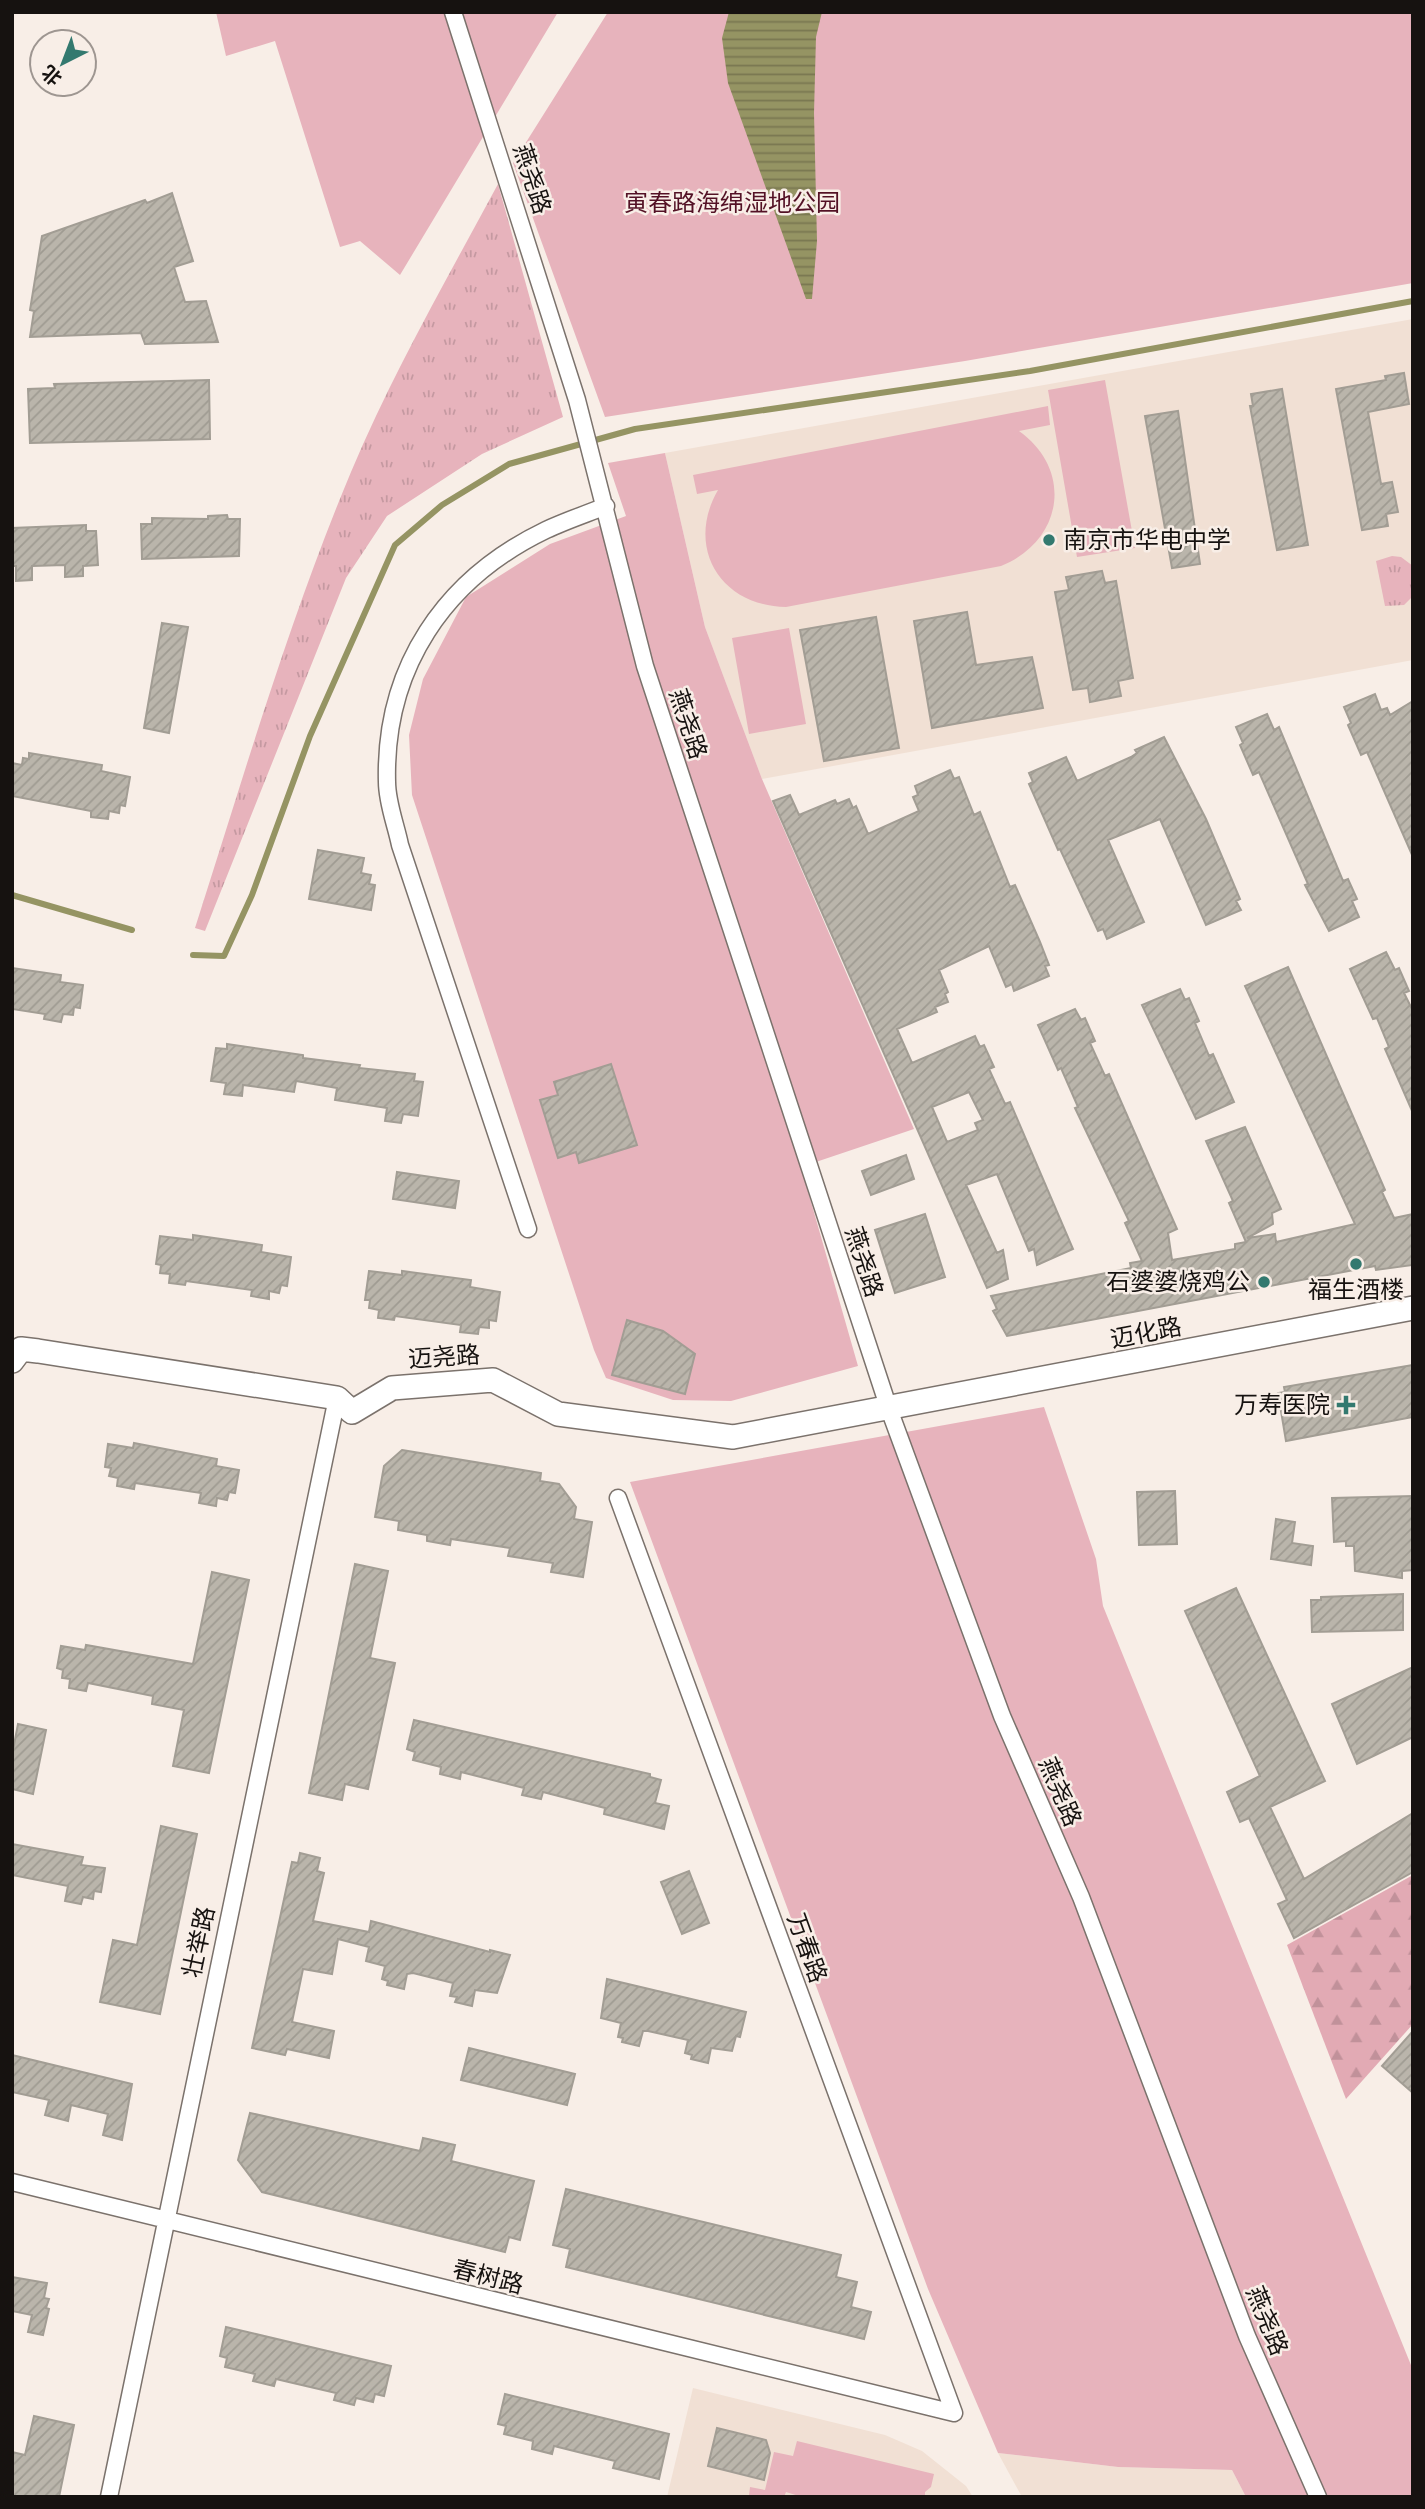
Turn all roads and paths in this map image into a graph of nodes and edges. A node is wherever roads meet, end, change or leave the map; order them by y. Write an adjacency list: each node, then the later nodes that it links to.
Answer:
1 (453, 12): 2 (street, 燕尧路)
2 (606, 506): 3 (street); 7 (street, 燕尧路)
3 (528, 1229)
4 (1413, 1308): 7 (street, 迈化路)
5 (12, 1361): 6 (street, 迈尧路)
6 (337, 1398): 7 (street, 迈尧路); 10 (street, 壮举路)
7 (889, 1409): 13 (street, 燕尧路)
8 (618, 1498): 11 (street, 万春路)
9 (12, 2182): 10 (street, 春树路)
10 (164, 2222): 11 (street, 春树路); 12 (street, 壮举路)
11 (954, 2413)
12 (109, 2497)
13 (1318, 2497)

